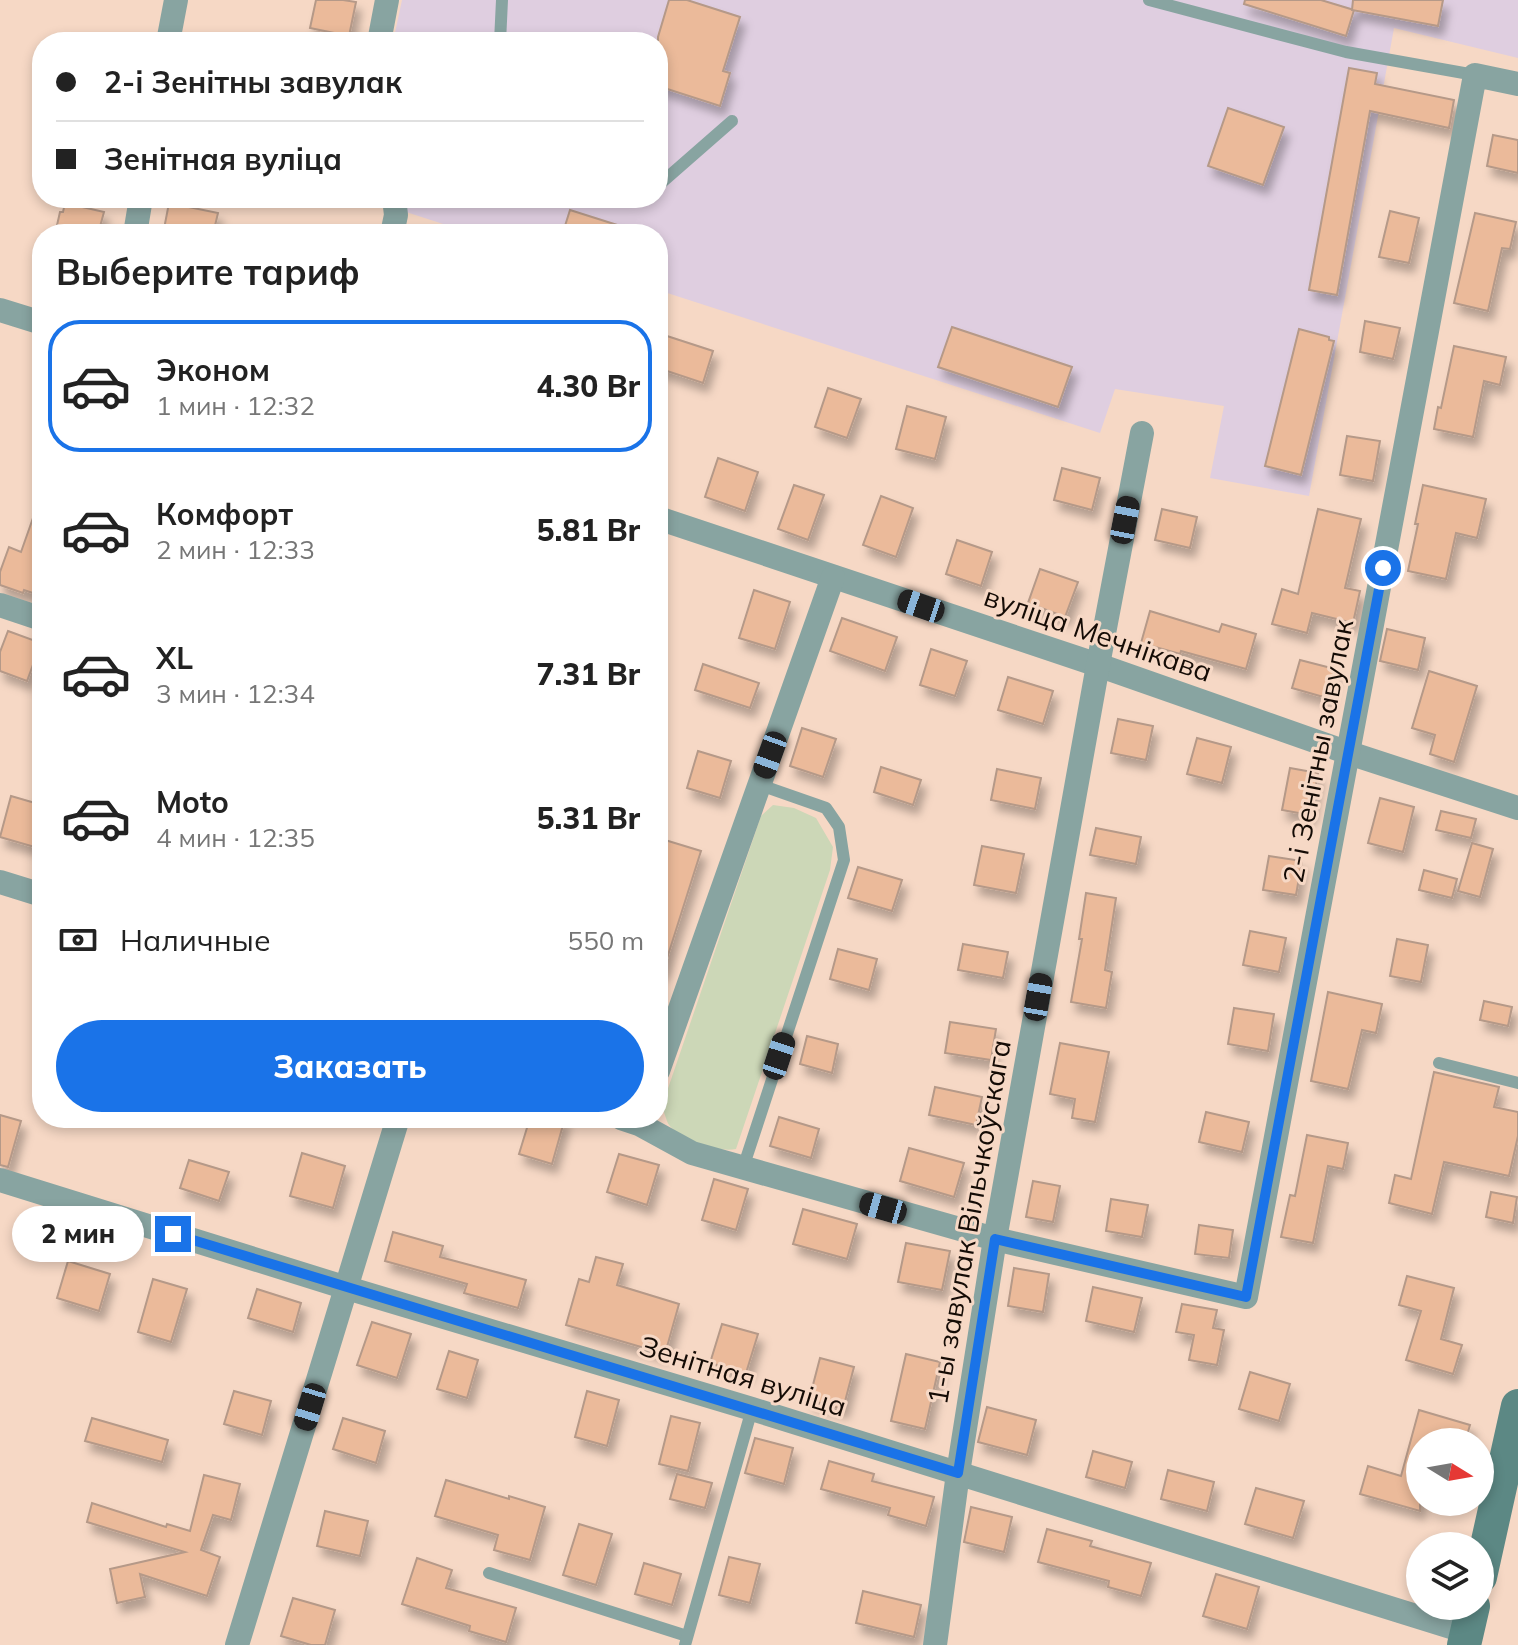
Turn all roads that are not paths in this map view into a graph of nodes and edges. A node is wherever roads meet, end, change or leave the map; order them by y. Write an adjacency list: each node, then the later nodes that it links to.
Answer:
1 (176, 0): 5 (street)
2 (387, 0): 6 (street)
3 (502, 0): 7 (lane)
4 (1149, 0): 8 (lane)
5 (170, 32)
6 (381, 32)
7 (500, 32)
8 (1475, 75): 9 (street); 20 (street, 2-і Зенітны завулак)
9 (1518, 84)
10 (732, 121): 11 (lane)
11 (668, 177)
12 (0, 310): 13 (street)
13 (32, 320)
14 (1142, 433): 19 (street, 1-ы завулак Вільчкоўскага)
15 (668, 521): 16 (street, вуліца Мечнікава)
16 (833, 577): 19 (street, вуліца Мечнікава); 21 (street)
17 (0, 605): 18 (street)
18 (32, 616)
19 (1098, 665): 20 (street, вуліца Мечнікава); 32 (street, 1-ы завулак Вільчкоўскага)
20 (1349, 753): 22 (street, вуліца Мечнікава); 32 (street, 2-і Зенітны завулак)
21 (760, 785): 25 (street); 30 (lane)
22 (1518, 808)
23 (0, 882): 24 (street)
24 (32, 892)
25 (668, 1043)
26 (1439, 1063): 27 (lane)
27 (1518, 1083)
28 (395, 1128): 33 (street)
29 (648, 1128): 30 (street)
30 (743, 1168): 32 (street)
31 (0, 1180): 33 (street, Зенітная вуліца)
32 (995, 1239): 37 (street, 1-ы завулак Вільчкоўскага)
33 (347, 1288): 35 (street, Зенітная вуліца); 42 (street)
34 (1518, 1406): 36 (main road)
35 (752, 1409): 37 (street, Зенітная вуліца); 41 (lane)
36 (1514, 1451): 38 (main road)
37 (958, 1473): 40 (street, Зенітная вуліца); 43 (street, 1-ы завулак Вільчкоўскага)
38 (1492, 1532)
39 (489, 1573): 41 (lane)
40 (1468, 1628)
41 (686, 1641)
42 (237, 1645)
43 (935, 1645)

